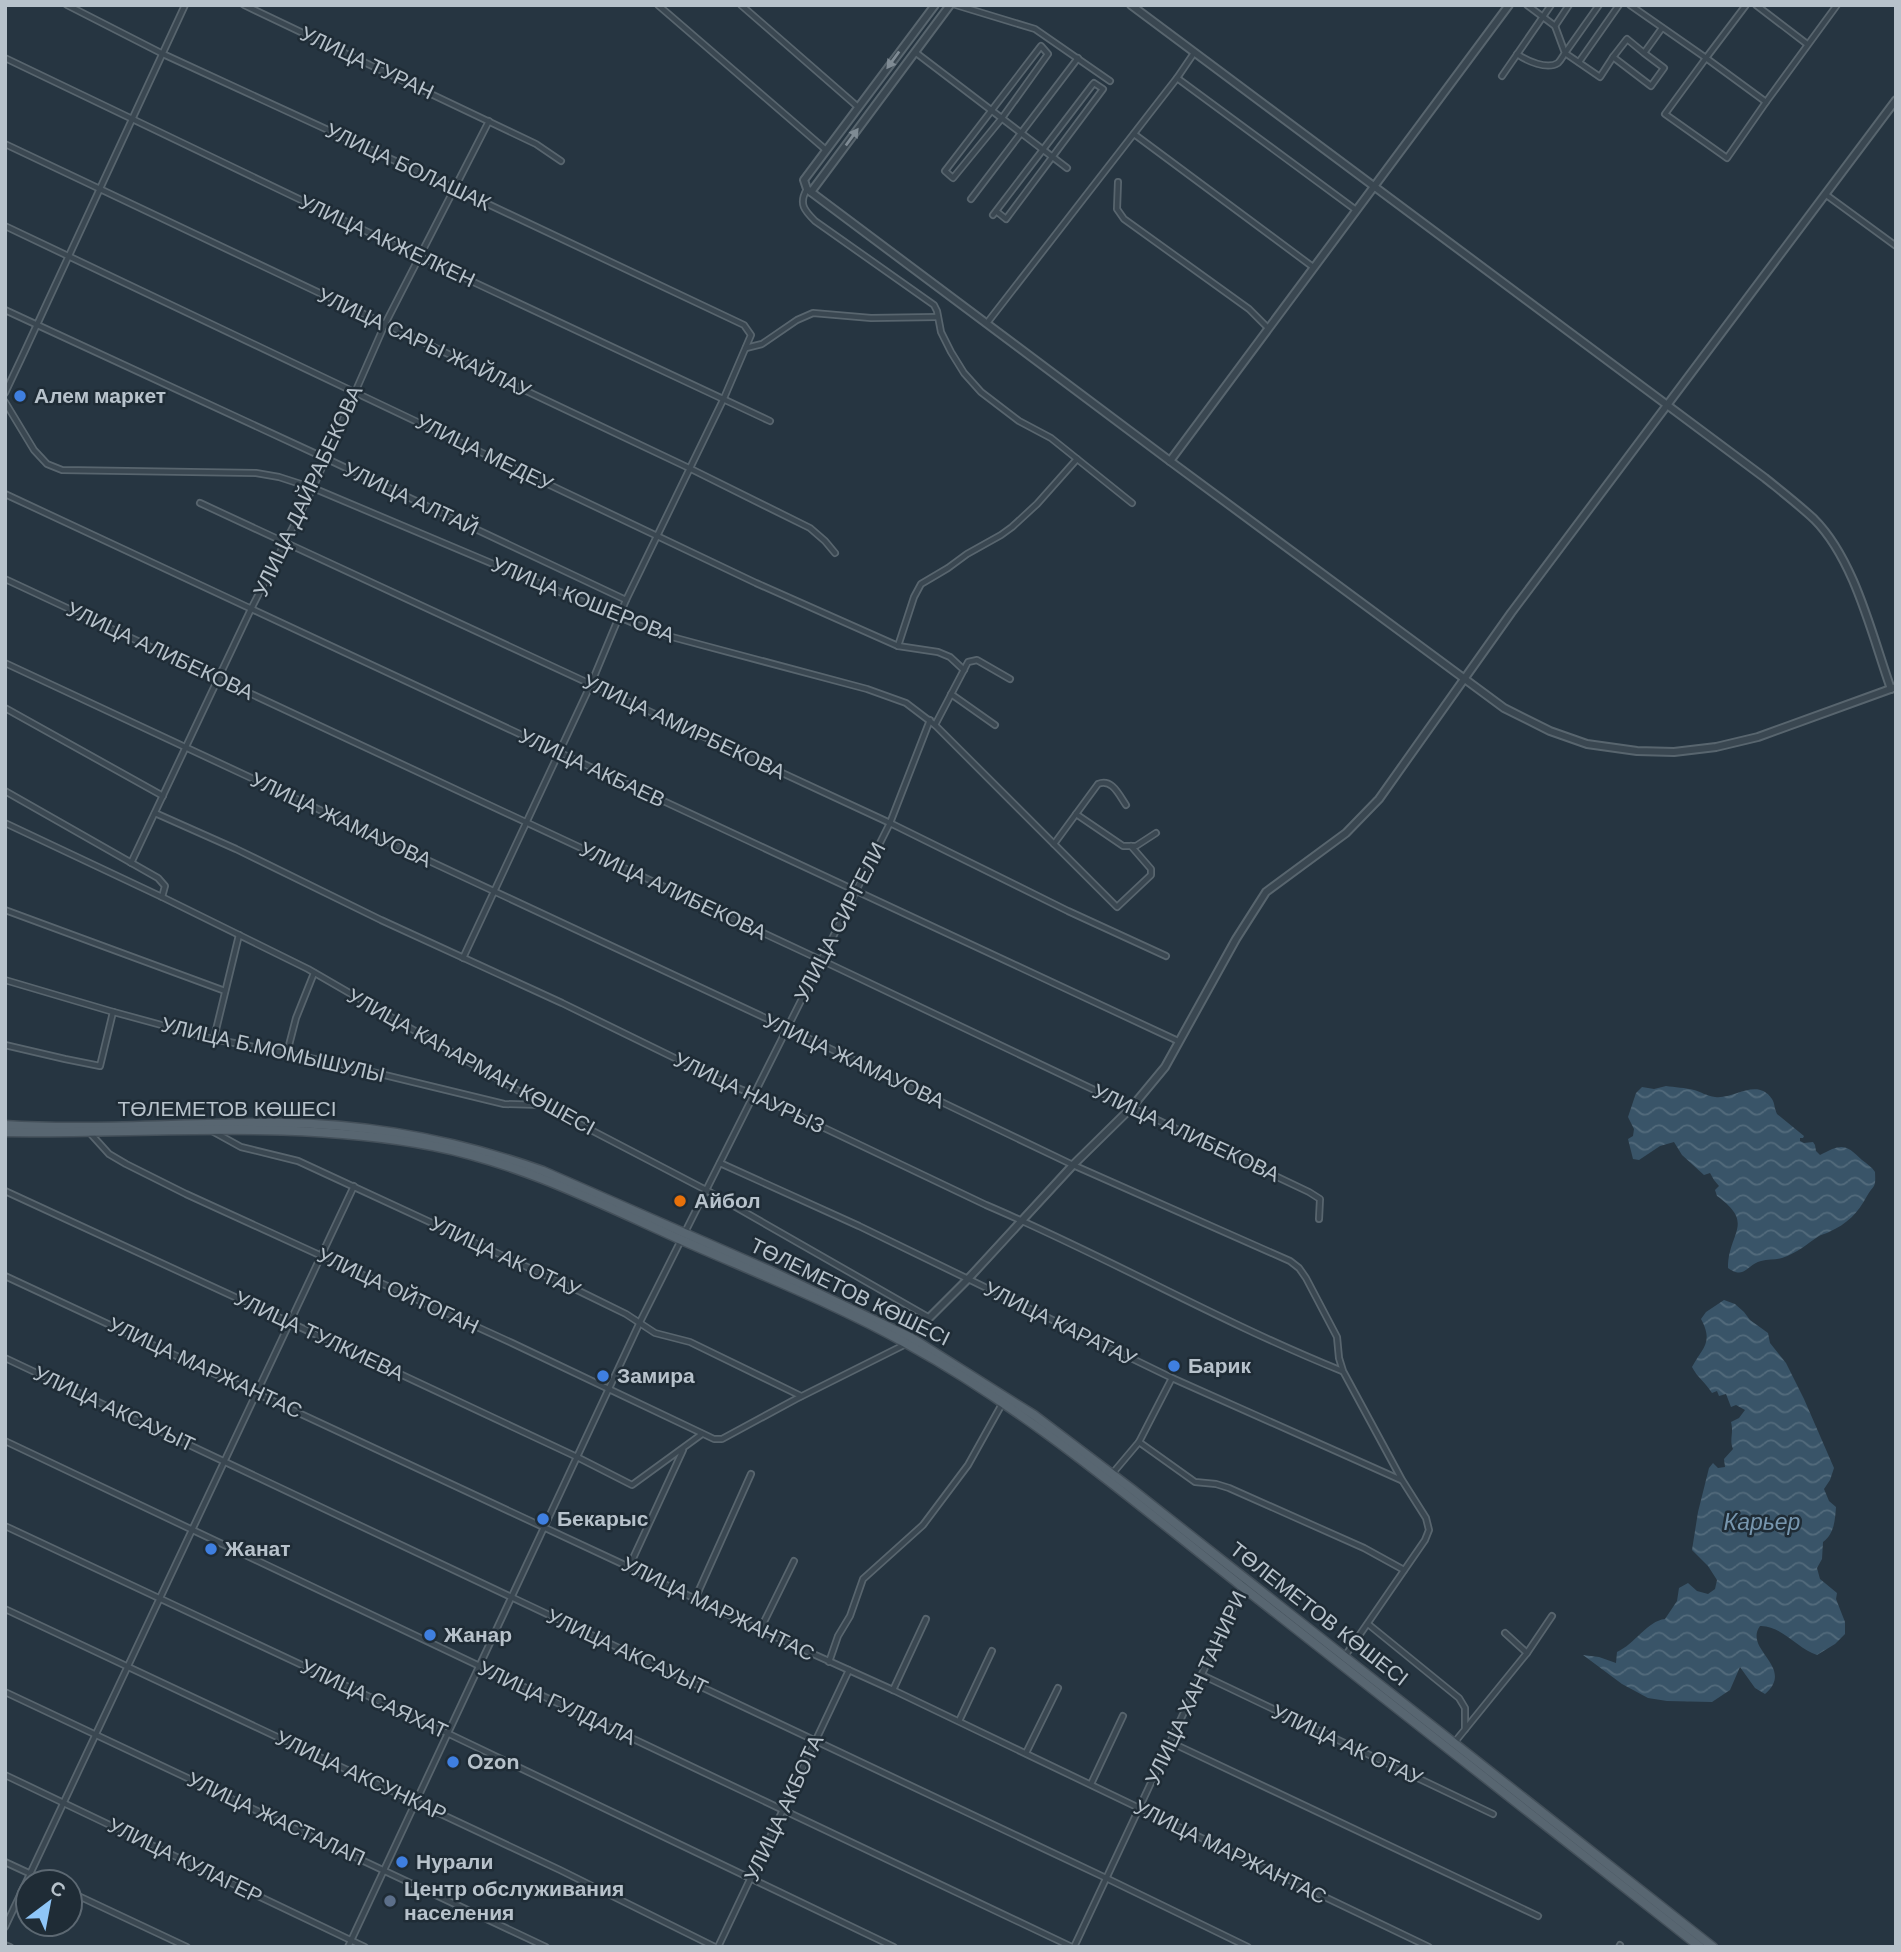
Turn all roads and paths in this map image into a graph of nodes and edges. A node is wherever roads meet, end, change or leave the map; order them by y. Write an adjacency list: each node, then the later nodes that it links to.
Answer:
1 (67, 5): 28 (street, УЛИЦА БОЛАШАК)
2 (186, 5): 28 (street)
3 (244, 5): 44 (street, УЛИЦА ТУРАН)
4 (658, 5): 49 (street)
5 (741, 5): 40 (street)
6 (934, 5): 40 (street, one-way to 40)
7 (950, 5): 24 (street)
8 (956, 5): 32 (street)
9 (1131, 5): 26 (street)
10 (1509, 5): 54 (street)
11 (1527, 5): 20 (street)
12 (1552, 5): 20 (street)
13 (1569, 5): 21 (street)
14 (1599, 5): 27 (street)
15 (1619, 5): 34 (street)
16 (1630, 5): 22 (street)
17 (1746, 5): 33 (street)
18 (1756, 5): 23 (street)
19 (1837, 5): 23 (street)
20 (1544, 17): 21 (street); 29 (street)
21 (1555, 26): 27 (street)
22 (1662, 28): 25 (street); 33 (street)
23 (1807, 44): 38 (street)
24 (915, 52): 41 (street); 57 (street, one-way to 24)
25 (1644, 52): 30 (street); 30 (street)
26 (1195, 53): 36 (street); 54 (street)
27 (1565, 53): 29 (street); 34 (street)
28 (163, 54): 43 (street); 55 (street, УЛИЦА БОЛАШАК)
29 (1517, 54): 35 (street)
30 (1613, 57): 34 (street)
31 (5, 58): 43 (street, УЛИЦА АКЖЕЛКЕН)
32 (1078, 58): 37 (street); 45 (street)
33 (1706, 58): 38 (street); 38 (street)
34 (1579, 62)
35 (1502, 76)
36 (1177, 78): 46 (street); 60 (street)
37 (1110, 81)
38 (1766, 102)
39 (1895, 102): 58 (street)
40 (858, 107): 49 (street)
41 (992, 111): 42 (street); 42 (street); 42 (street)
42 (1002, 118): 45 (street)
43 (131, 119): 56 (street); 64 (street, УЛИЦА АКЖЕЛКЕН)
44 (489, 121): 51 (street, УЛИЦА ТУРАН); 55 (street, УЛИЦА ДАЙРАБЕКОВА)
45 (1021, 133): 48 (street); 59 (street)
46 (1134, 134): 65 (street); 68 (street)
47 (5, 144): 56 (street, УЛИЦА САРЫ ЖАЙЛАУ)
48 (1043, 149): 50 (street); 50 (street); 50 (street)
49 (826, 150): 57 (street)
50 (1053, 157): 52 (street)
51 (561, 161)
52 (1067, 168)
53 (1118, 182): 71 (street)
54 (1374, 186): 60 (street); 77 (street)
55 (454, 188): 64 (street, УЛИЦА ДАЙРАБЕКОВА); 72 (street, УЛИЦА БОЛАШАК)
56 (100, 190): 63 (street); 69 (street, УЛИЦА САРЫ ЖАЙЛАУ)
57 (809, 190): 67 (street); 68 (street)
58 (1825, 194): 62 (street); 77 (street)
59 (971, 199)
60 (1356, 210): 65 (street)
61 (5, 226): 63 (street, УЛИЦА МЕДЕУ)
62 (1896, 247)
63 (70, 257): 70 (street); 73 (street, УЛИЦА МЕДЕУ)
64 (420, 257): 69 (street, УЛИЦА ДАЙРАБЕКОВА); 75 (street, УЛИЦА АКЖЕЛКЕН)
65 (1313, 267): 71 (street)
66 (5, 310): 70 (street, УЛИЦА АЛТАЙ)
67 (937, 317): 72 (street); 80 (street)
68 (987, 323): 81 (street)
69 (385, 324): 73 (street, УЛИЦА ДАЙРАБЕКОВА); 82 (street, УЛИЦА САРЫ ЖАЙЛАУ)
70 (37, 326): 74 (street); 79 (street, УЛИЦА АЛТАЙ)
71 (1268, 328): 81 (street)
72 (745, 348): 75 (street)
73 (355, 391): 79 (street, УЛИЦА ДАЙРАБЕКОВА); 87 (street, УЛИЦА МЕДЕУ)
74 (5, 393)
75 (724, 398): 78 (street, УЛИЦА АКЖЕЛКЕН); 82 (street)
76 (5, 402): 83 (street, УЛИЦА КОШЕРОВА)
77 (1667, 405): 99 (street); 101 (street)
78 (770, 421)
79 (326, 458): 83 (street, УЛИЦА ДАЙРАБЕКОВА); 91 (street, УЛИЦА АЛТАЙ)
80 (1077, 459): 86 (street); 94 (street)
81 (1170, 461): 99 (street)
82 (689, 468): 87 (street); 89 (street, УЛИЦА САРЫ ЖАЙЛАУ)
83 (313, 488): 88 (street, УЛИЦА ДАЙРАБЕКОВА); 93 (street, УЛИЦА КОШЕРОВА)
84 (5, 494): 92 (street, УЛИЦА АКБАЕВ)
85 (200, 503): 88 (street, УЛИЦА АМИРБЕКОВА)
86 (1132, 503)
87 (657, 536): 91 (street); 94 (street, УЛИЦА МЕДЕУ)
88 (287, 542): 92 (street, УЛИЦА ДАЙРАБЕКОВА); 100 (street, УЛИЦА АМИРБЕКОВА)
89 (835, 553)
90 (5, 579): 97 (street, УЛИЦА АЛИБЕКОВА)
91 (626, 600): 93 (street)
92 (251, 609): 97 (street, УЛИЦА ДАЙРАБЕКОВА); 108 (street, УЛИЦА АКБАЕВ)
93 (618, 618): 100 (street); 104 (street, УЛИЦА КОШЕРОВА)
94 (898, 646): 96 (street, УЛИЦА МЕДЕУ)
95 (5, 663): 107 (street, УЛИЦА ЖАМАУОВА)
96 (964, 670): 98 (street); 102 (street)
97 (219, 678): 107 (street, УЛИЦА ДАЙРАБЕКОВА); 114 (street, УЛИЦА АЛИБЕКОВА)
98 (1010, 679)
99 (1464, 679): 101 (street); 135 (street)
100 (591, 684): 108 (street); 116 (street, УЛИЦА АМИРБЕКОВА)
101 (1893, 688)
102 (951, 694): 105 (street); 106 (street)
103 (5, 708): 110 (street)
104 (930, 720): 105 (street, УЛИЦА КОШЕРОВА); 116 (street, УЛИЦА СИРГЕЛИ)
105 (935, 725): 118 (street, УЛИЦА КОШЕРОВА)
106 (995, 725)
107 (186, 748): 110 (street, УЛИЦА ДАЙРАБЕКОВА); 121 (street, УЛИЦА ЖАМАУОВА)
108 (559, 752): 114 (street); 122 (street, УЛИЦА АКБАЕВ)
109 (5, 791): 120 (street)
110 (163, 796): 112 (street, УЛИЦА ДАЙРАБЕКОВА)
111 (1126, 805): 113 (street)
112 (155, 813): 120 (street, УЛИЦА ДАЙРАБЕКОВА); 127 (street, УЛИЦА НАУРЫЗ)
113 (1076, 814): 118 (street); 119 (street)
114 (526, 822): 121 (street); 128 (street, УЛИЦА АЛИБЕКОВА)
115 (5, 823): 123 (street, УЛИЦА КАҺАРМАН КӨШЕСІ)
116 (890, 823): 122 (street, УЛИЦА СИРГЕЛИ); 126 (street, УЛИЦА АМИРБЕКОВА)
117 (1156, 833): 119 (street)
118 (1054, 844): 119 (street, УЛИЦА КОШЕРОВА)
119 (1131, 846)
120 (131, 863): 123 (street)
121 (494, 891): 127 (street); 133 (street, УЛИЦА ЖАМАУОВА)
122 (856, 891): 128 (street, УЛИЦА СИРГЕЛИ); 135 (street, УЛИЦА АКБАЕВ)
123 (162, 897): 125 (street, УЛИЦА КАҺАРМАН КӨШЕСІ)
124 (5, 910): 131 (street)
125 (239, 935): 129 (street, УЛИЦА КАҺАРМАН КӨШЕСІ); 131 (street)
126 (1166, 956)
127 (463, 958): 138 (street, УЛИЦА НАУРЫЗ)
128 (821, 960): 133 (street, УЛИЦА СИРГЕЛИ); 140 (street, УЛИЦА АЛИБЕКОВА)
129 (314, 972): 137 (street); 139 (street, УЛИЦА КАҺАРМАН КӨШЕСІ)
130 (5, 980): 132 (street, УЛИЦА Б.МОМЫШУЛЫ)
131 (225, 991): 134 (street)
132 (113, 1012): 134 (street, УЛИЦА Б.МОМЫШУЛЫ); 136 (street)
133 (787, 1028): 138 (street, УЛИЦА СИРГЕЛИ); 145 (street, УЛИЦА ЖАМАУОВА)
134 (214, 1038): 137 (street, УЛИЦА Б.МОМЫШУЛЫ)
135 (1178, 1041): 140 (street)
136 (5, 1045)
137 (286, 1054): 139 (street, УЛИЦА Б.МОМЫШУЛЫ)
138 (755, 1095): 144 (street, УЛИЦА СИРГЕЛИ); 150 (street, УЛИЦА НАУРЫЗ)
139 (543, 1105): 147 (street, УЛИЦА КАҺАРМАН КӨШЕСІ)
140 (1131, 1108): 145 (street); 149 (street, УЛИЦА АЛИБЕКОВА)
141 (211, 1127): 142 (main road, ТӨЛЕМЕТОВ КӨШЕСІ); 143 (main road, ТӨЛЕМЕТОВ КӨШЕСІ); 146 (street, УЛИЦА АК ОТАУ); 151 (main road, ТӨЛЕМЕТОВ КӨШЕСІ)
142 (6, 1131): 143 (main road, ТӨЛЕМЕТОВ КӨШЕСІ)
143 (89, 1133): 152 (street, УЛИЦА ОЙТОГАН)
144 (720, 1163): 147 (street, УЛИЦА СИРГЕЛИ); 154 (street, УЛИЦА КАРАТАУ)
145 (1073, 1165): 150 (street); 160 (street, УЛИЦА ЖАМАУОВА)
146 (354, 1186): 152 (street); 157 (street, УЛИЦА АК ОТАУ)
147 (706, 1190): 151 (street, УЛИЦА СИРГЕЛИ); 155 (street, УЛИЦА КАҺАРМАН КӨШЕСІ)
148 (5, 1191): 156 (street, УЛИЦА ТУЛКИЕВА)
149 (1319, 1219)
150 (1022, 1221): 154 (street); 160 (street, УЛИЦА НАУРЫЗ)
151 (682, 1236): 157 (street, УЛИЦА СИРГЕЛИ); 158 (main road, ТӨЛЕМЕТОВ КӨШЕСІ)
152 (320, 1255): 156 (street); 162 (street, УЛИЦА ОЙТОГАН)
153 (5, 1276): 163 (street, УЛИЦА МАРЖАНТАС)
154 (968, 1279): 155 (street); 161 (street, УЛИЦА КАРАТАУ)
155 (929, 1317): 158 (street)
156 (289, 1322): 163 (street); 170 (street, УЛИЦА ТУЛКИЕВА)
157 (640, 1322): 162 (street, УЛИЦА СИРГЕЛИ); 164 (street, УЛИЦА АК ОТАУ)
158 (909, 1340): 164 (street); 165 (main road, ТӨЛЕМЕТОВ КӨШЕСІ)
159 (5, 1358): 171 (street, УЛИЦА АКСАУЫТ)
160 (1343, 1371): 174 (street, УЛИЦА ЖАМАУОВА)
161 (1172, 1378): 168 (street); 174 (street, УЛИЦА КАРАТАУ)
162 (608, 1388): 166 (street, УЛИЦА ОЙТОГАН); 170 (street, УЛИЦА СИРГЕЛИ)
163 (256, 1392): 171 (street); 176 (street, УЛИЦА МАРЖАНТАС)
164 (801, 1396): 166 (street, УЛИЦА ОЙТОГАН)
165 (1004, 1400): 173 (main road, ТӨЛЕМЕТОВ КӨШЕСІ); 181 (main road, ТӨЛЕМЕТОВ КӨШЕСІ); 194 (street)
166 (702, 1434): 169 (street)
167 (5, 1441): 177 (street, УЛИЦА ГУЛДАЛА)
168 (1139, 1443): 173 (street); 180 (street)
169 (683, 1449): 170 (street, УЛИЦА ТУЛКИЕВА); 179 (street)
170 (577, 1457): 176 (street, УЛИЦА СИРГЕЛИ)
171 (224, 1461): 177 (street); 182 (street, УЛИЦА АКСАУЫТ)
172 (751, 1474): 184 (street)
173 (1112, 1474): 181 (main road, ТӨЛЕМЕТОВ КӨШЕСІ)
174 (1402, 1480): 180 (street, УЛИЦА ЖАМАУОВА)
175 (5, 1526): 183 (street, УЛИЦА САЯХАТ)
176 (544, 1526): 179 (street, УЛИЦА МАРЖАНТАС); 182 (street, УЛИЦА СИРГЕЛИ)
177 (192, 1529): 183 (street); 196 (street, УЛИЦА ГУЛДАЛА)
178 (794, 1561): 189 (street)
179 (629, 1567): 184 (street, УЛИЦА МАРЖАНТАС)
180 (1404, 1570): 188 (street, УЛИЦА ЖАМАУОВА)
181 (1245, 1584): 193 (main road, ТӨЛЕМЕТОВ КӨШЕСІ); 198 (street, УЛИЦА ХАН ТАНИРИ); 209 (main road, ТӨЛЕМЕТОВ КӨШЕСІ)
182 (512, 1597): 196 (street, УЛИЦА СИРГЕЛИ); 207 (street, УЛИЦА АКСАУЫТ)
183 (160, 1598): 195 (street); 205 (street, УЛИЦА САЯХАТ)
184 (695, 1599): 189 (street, УЛИЦА МАРЖАНТАС)
185 (5, 1609): 195 (street, УЛИЦА АКСУНКАР)
186 (1552, 1616): 192 (street)
187 (926, 1619): 200 (street)
188 (1368, 1624): 193 (street, УЛИЦА ЖАМАУОВА); 204 (street)
189 (760, 1630): 194 (street, УЛИЦА МАРЖАНТАС)
190 (1505, 1633): 192 (street)
191 (992, 1651): 203 (street)
192 (1527, 1653): 204 (street)
193 (1345, 1656): 209 (main road, ТӨЛЕМЕТОВ КӨШЕСІ)
194 (829, 1662): 197 (street, УЛИЦА МАРЖАНТАС)
195 (128, 1665): 206 (street); 213 (street, УЛИЦА АКСУНКАР)
196 (480, 1666): 205 (street, УЛИЦА СИРГЕЛИ); 216 (street, УЛИЦА ГУЛДАЛА)
197 (849, 1670): 200 (street, УЛИЦА МАРЖАНТАС); 207 (street, УЛИЦА АКБОТА)
198 (1202, 1675): 208 (street, УЛИЦА ХАН ТАНИРИ); 217 (street, УЛИЦА АК ОТАУ)
199 (1058, 1688): 210 (street)
200 (893, 1689): 203 (street, УЛИЦА МАРЖАНТАС)
201 (5, 1692): 206 (street, УЛИЦА ЖАСТАЛАП)
202 (1124, 1716): 212 (street)
203 (959, 1721): 210 (street, УЛИЦА МАРЖАНТАС)
204 (1465, 1729): 209 (street)
205 (447, 1733): 213 (street, УЛИЦА СИРГЕЛИ); 220 (street, УЛИЦА САЯХАТ)
206 (96, 1734): 214 (street); 219 (street, УЛИЦА ЖАСТАЛАП)
207 (816, 1741): 216 (street, УЛИЦА АКБОТА); 221 (street, УЛИЦА АКСАУЫТ)
208 (1170, 1742): 215 (street, УЛИЦА ХАН ТАНИРИ); 224 (street)
209 (1452, 1746): 236 (main road, ТӨЛЕМЕТОВ КӨШЕСІ); 237 (main road, ТӨЛЕМЕТОВ КӨШЕСІ)
210 (1025, 1753): 212 (street, УЛИЦА МАРЖАНТАС)
211 (5, 1775): 214 (street, УЛИЦА КУЛАГЕР)
212 (1091, 1784): 215 (street, УЛИЦА МАРЖАНТАС)
213 (415, 1802): 219 (street, УЛИЦА СИРГЕЛИ); 231 (street, УЛИЦА АКСУНКАР)
214 (64, 1803): 218 (street); 226 (street, УЛИЦА КУЛАГЕР)
215 (1139, 1808): 221 (street, УЛИЦА ХАН ТАНИРИ); 235 (street, УЛИЦА МАРЖАНТАС)
216 (783, 1810): 220 (street, УЛИЦА АКБОТА); 233 (street, УЛИЦА ГУЛДАЛА)
217 (1493, 1814)
218 (33, 1868)
219 (383, 1870): 226 (street, УЛИЦА СИРГЕЛИ); 230 (street, УЛИЦА ЖАСТАЛАП)
220 (750, 1878): 231 (street, УЛИЦА АКБОТА); 232 (street, УЛИЦА САЯХАТ)
221 (1106, 1878): 233 (street, УЛИЦА ХАН ТАНИРИ); 234 (street, УЛИЦА АКСАУЫТ)
222 (84, 1899): 227 (street)
223 (14, 1908): 225 (street)
224 (1538, 1916)
225 (5, 1927)
226 (351, 1940): 228 (street, УЛИЦА СИРГЕЛИ); 229 (street, УЛИЦА КУЛАГЕР)
227 (187, 1947)
228 (348, 1947)
229 (365, 1947)
230 (546, 1947)
231 (716, 1947)
232 (894, 1947)
233 (1073, 1947)
234 (1248, 1947)
235 (1429, 1947)
236 (1700, 1947)
237 (1713, 1947)

